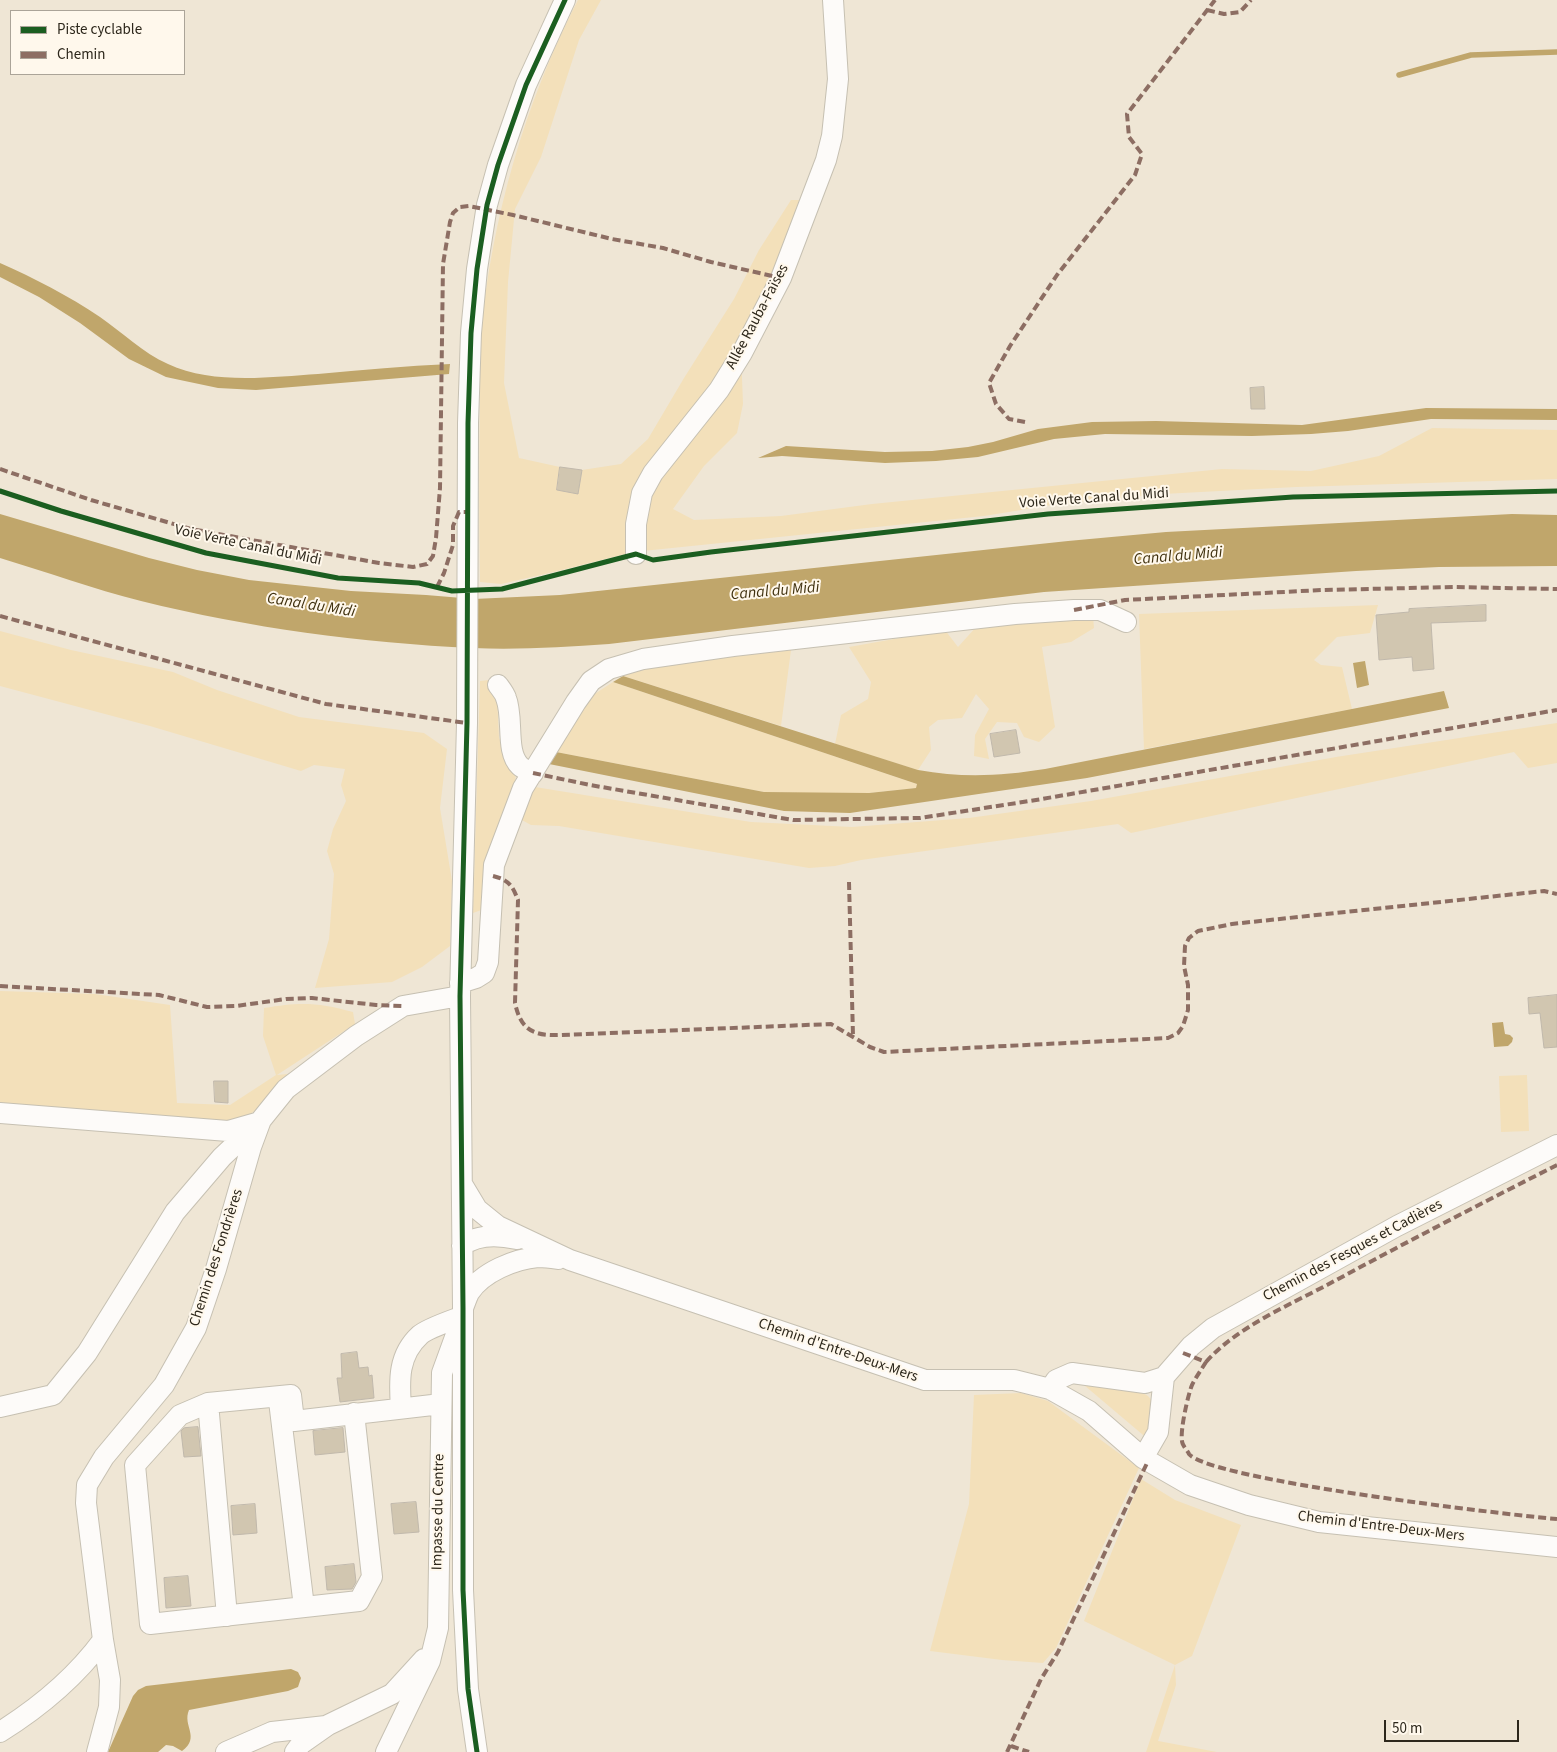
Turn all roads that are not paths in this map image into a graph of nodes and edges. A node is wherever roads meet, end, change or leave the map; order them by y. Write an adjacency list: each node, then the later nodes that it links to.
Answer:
1 (566, 0): 7 (street)
2 (833, 0): 3 (street, Allée Rauba-Faïses)
3 (636, 554)
4 (1126, 622): 6 (street, Chemin des Fondrières)
5 (498, 685): 6 (street)
6 (533, 773): 7 (street, Chemin des Fondrières)
7 (460, 989): 9 (street, Chemin des Fondrières); 11 (street)
8 (0, 1112): 9 (street)
9 (261, 1120): 22 (street); 29 (street, Chemin des Fondrières)
10 (1557, 1145): 17 (street, Chemin des Fesques et Cadières)
11 (462, 1184): 12 (street, Chemin d'Entre-Deux-Mers); 13 (street)
12 (528, 1241): 13 (street, Chemin d'Entre-Deux-Mers); 14 (street, Chemin d'Entre-Deux-Mers)
13 (462, 1250): 15 (street, Chemin d'Entre-Deux-Mers); 16 (street)
14 (570, 1260): 15 (street, Chemin d'Entre-Deux-Mers); 18 (street, Chemin d'Entre-Deux-Mers)
15 (510, 1264): 16 (street, Chemin d'Entre-Deux-Mers)
16 (463, 1312): 21 (street, Impasse du Centre); 23 (street); 37 (street)
17 (1164, 1377): 18 (street); 25 (street)
18 (1050, 1389): 25 (street, Chemin d'Entre-Deux-Mers)
19 (278, 1396): 20 (street); 24 (street); 27 (street)
20 (208, 1403): 28 (street); 28 (street)
21 (441, 1404): 23 (street); 30 (street, Impasse du Centre)
22 (0, 1406)
23 (401, 1408): 24 (street)
24 (354, 1413): 27 (street)
25 (1143, 1458): 26 (street, Chemin d'Entre-Deux-Mers)
26 (1557, 1547)
27 (304, 1608): 28 (street)
28 (227, 1616)
29 (102, 1640): 32 (street); 33 (street, Chemin des Fondrières)
30 (432, 1650): 31 (street); 36 (street, Impasse du Centre)
31 (328, 1725): 34 (street); 35 (street)
32 (0, 1732)
33 (98, 1752)
34 (226, 1752)
35 (295, 1752)
36 (386, 1752)
37 (477, 1752)

